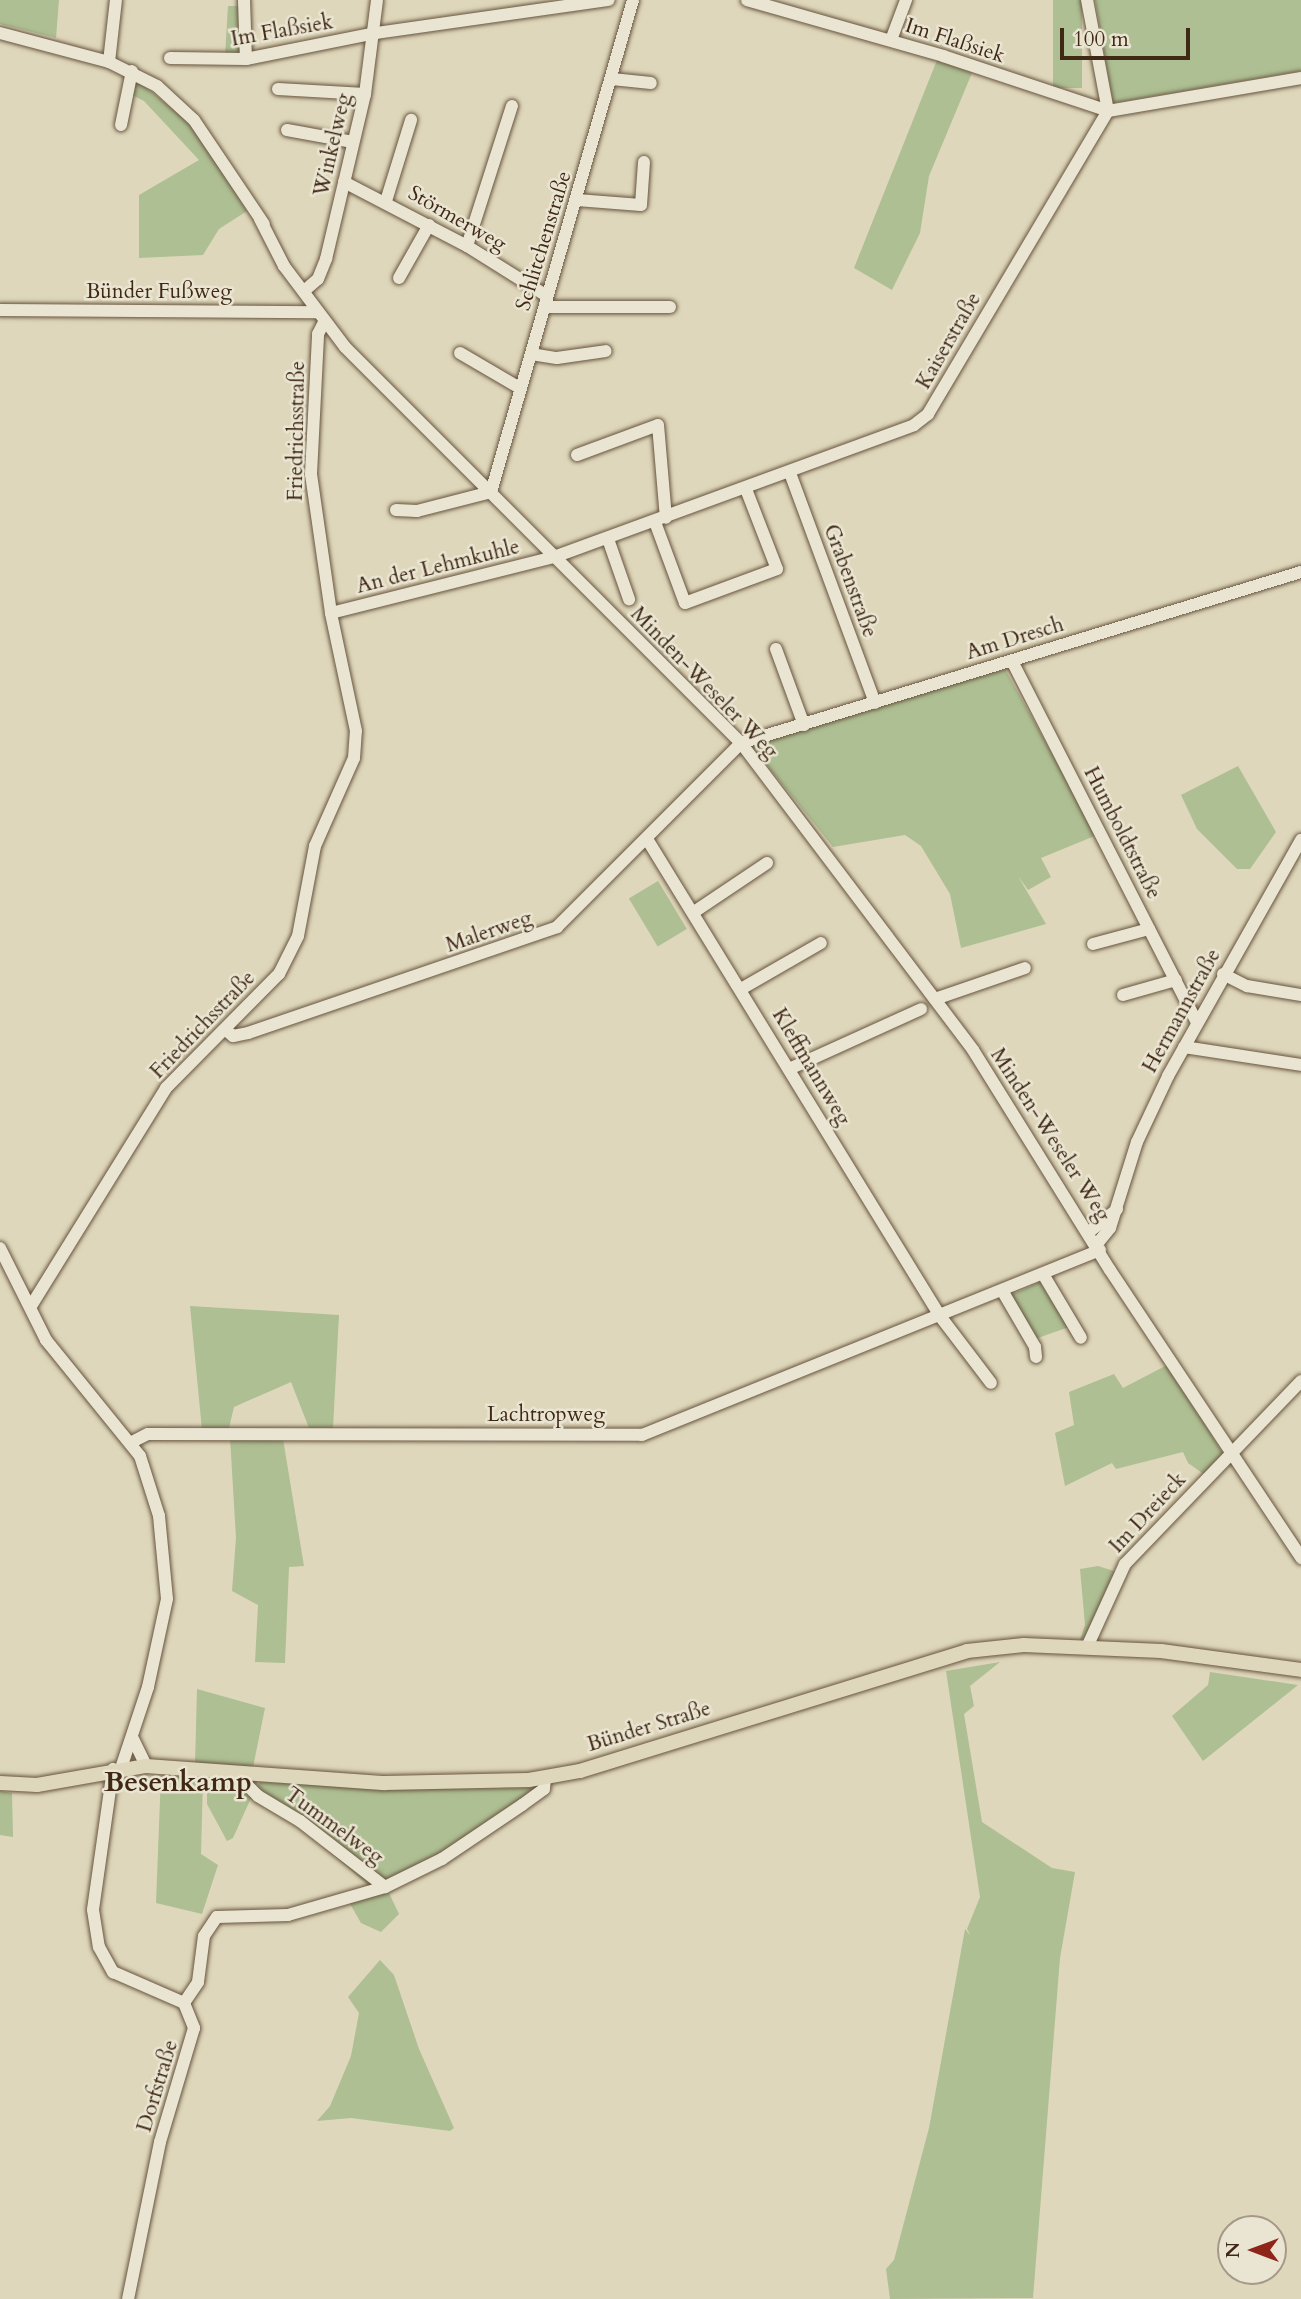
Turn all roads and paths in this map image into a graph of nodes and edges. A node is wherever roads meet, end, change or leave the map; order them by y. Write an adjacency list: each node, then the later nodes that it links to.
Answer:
1 (116, 0): 14 (street)
2 (244, 0): 13 (street)
3 (377, 0): 10 (street, Winkelweg)
4 (609, 0): 10 (street, Im Flaßsiek)
5 (632, 0): 17 (street, Schlitchenstraße)
6 (747, 0): 11 (street, Im Flaßsiek)
7 (906, 0): 11 (street)
8 (1087, 0): 22 (street)
9 (0, 33): 14 (street, Minden-Weseler Weg)
10 (376, 33): 13 (street, Im Flaßsiek); 20 (street, Winkelweg)
11 (891, 40): 22 (street, Im Flaßsiek)
12 (170, 58): 13 (street, Im Flaßsiek)
13 (246, 59)
14 (110, 62): 15 (street, Minden-Weseler Weg)
15 (132, 71): 24 (street); 34 (street, Minden-Weseler Weg)
16 (1301, 78): 22 (street)
17 (612, 79): 18 (street); 29 (street, Schlitchenstraße)
18 (651, 83)
19 (278, 89): 20 (street)
20 (365, 94): 26 (street, Winkelweg)
21 (512, 106): 32 (street)
22 (1108, 111): 44 (street, Kaiserstraße)
23 (411, 120): 30 (street)
24 (121, 125)
25 (288, 130): 26 (street)
26 (353, 142): 28 (street, Winkelweg)
27 (644, 162): 29 (street)
28 (344, 182): 30 (street, Störmerweg); 34 (street, Winkelweg)
29 (577, 200): 35 (street, Schlitchenstraße)
30 (386, 201): 31 (street, Störmerweg)
31 (429, 225): 32 (street, Störmerweg); 33 (street)
32 (467, 246): 35 (street, Störmerweg)
33 (399, 278)
34 (303, 289): 38 (street, Minden-Weseler Weg)
35 (546, 302): 36 (street); 41 (street, Schlitchenstraße)
36 (670, 307)
37 (0, 310): 38 (street, Bünder Fußweg)
38 (321, 317): 46 (street, Minden-Weseler Weg); 53 (street, Friedrichsstraße)
39 (606, 351): 41 (street)
40 (460, 353): 42 (street)
41 (531, 354): 42 (street, Schlitchenstraße)
42 (520, 388): 46 (street, Schlitchenstraße)
43 (577, 456): 48 (street)
44 (790, 473): 45 (street, Kaiserstraße); 56 (street, Grabenstraße)
45 (746, 489): 48 (street, Kaiserstraße); 48 (street)
46 (491, 492): 47 (street); 50 (street, Minden-Weseler Weg)
47 (396, 510)
48 (660, 520): 49 (street, Kaiserstraße)
49 (608, 539): 50 (street, Kaiserstraße); 52 (street)
50 (554, 557): 53 (street, An der Lehmkuhle); 58 (street, Minden-Weseler Weg)
51 (1301, 572): 55 (street, Am Dresch)
52 (629, 599)
53 (331, 613): 75 (street, Friedrichsstraße)
54 (776, 649): 57 (street)
55 (1012, 661): 56 (street, Am Dresch); 63 (street, Humboldtstraße)
56 (874, 703): 57 (street, Am Dresch)
57 (804, 725): 58 (street, Am Dresch)
58 (741, 743): 59 (street, Malerweg); 72 (street, Minden-Weseler Weg)
59 (647, 839): 62 (street, Kleffmannweg); 75 (street, Malerweg)
60 (1301, 841): 67 (street, Hermannstraße)
61 (767, 863): 62 (street)
62 (694, 912): 69 (street, Kleffmannweg)
63 (1149, 929): 65 (street); 68 (street, Humboldtstraße)
64 (821, 943): 69 (street)
65 (1093, 944)
66 (1025, 968): 72 (street)
67 (1223, 974): 71 (street); 74 (street, Hermannstraße)
68 (1176, 980): 70 (street); 74 (street, Humboldtstraße)
69 (741, 989): 78 (street, Kleffmannweg)
70 (1123, 995)
71 (1301, 995)
72 (935, 999): 80 (street, Minden-Weseler Weg)
73 (922, 1009): 78 (street)
74 (1198, 1022): 76 (street, Hermannstraße)
75 (227, 1031): 85 (street, Friedrichsstraße)
76 (1184, 1046): 77 (street); 79 (street, Hermannstraße)
77 (1301, 1065)
78 (789, 1069): 86 (street, Kleffmannweg)
79 (1117, 1209): 80 (street); 81 (street, Hermannstraße)
80 (1089, 1232): 81 (street, Minden-Weseler Weg)
81 (1098, 1247): 83 (street, Lachtropweg); 92 (street, Minden-Weseler Weg)
82 (0, 1248): 85 (street)
83 (1044, 1274): 84 (street, Lachtropweg); 87 (street)
84 (1003, 1292): 86 (street, Lachtropweg); 88 (street)
85 (31, 1306): 91 (street)
86 (940, 1316): 90 (street); 91 (street, Lachtropweg)
87 (1081, 1338)
88 (1036, 1357)
89 (1301, 1381): 92 (street, Im Dreieck)
90 (991, 1383)
91 (130, 1443): 96 (street)
92 (1232, 1453): 93 (street, Minden-Weseler Weg); 94 (street, Im Dreieck)
93 (1301, 1558)
94 (1087, 1647): 95 (main road, Bünder Straße); 100 (main road, Bünder Straße)
95 (1301, 1670)
96 (133, 1739): 97 (street); 98 (street)
97 (146, 1766): 98 (main road, Bünder Straße); 99 (main road, Bünder Straße)
98 (117, 1768): 101 (main road, Bünder Straße); 103 (street)
99 (238, 1776): 100 (main road, Bünder Straße); 102 (street, Tummelweg)
100 (545, 1778): 102 (street, Tummelweg)
101 (0, 1783)
102 (385, 1887): 103 (street)
103 (184, 2003): 104 (street, Dorfstraße)
104 (128, 2299)

